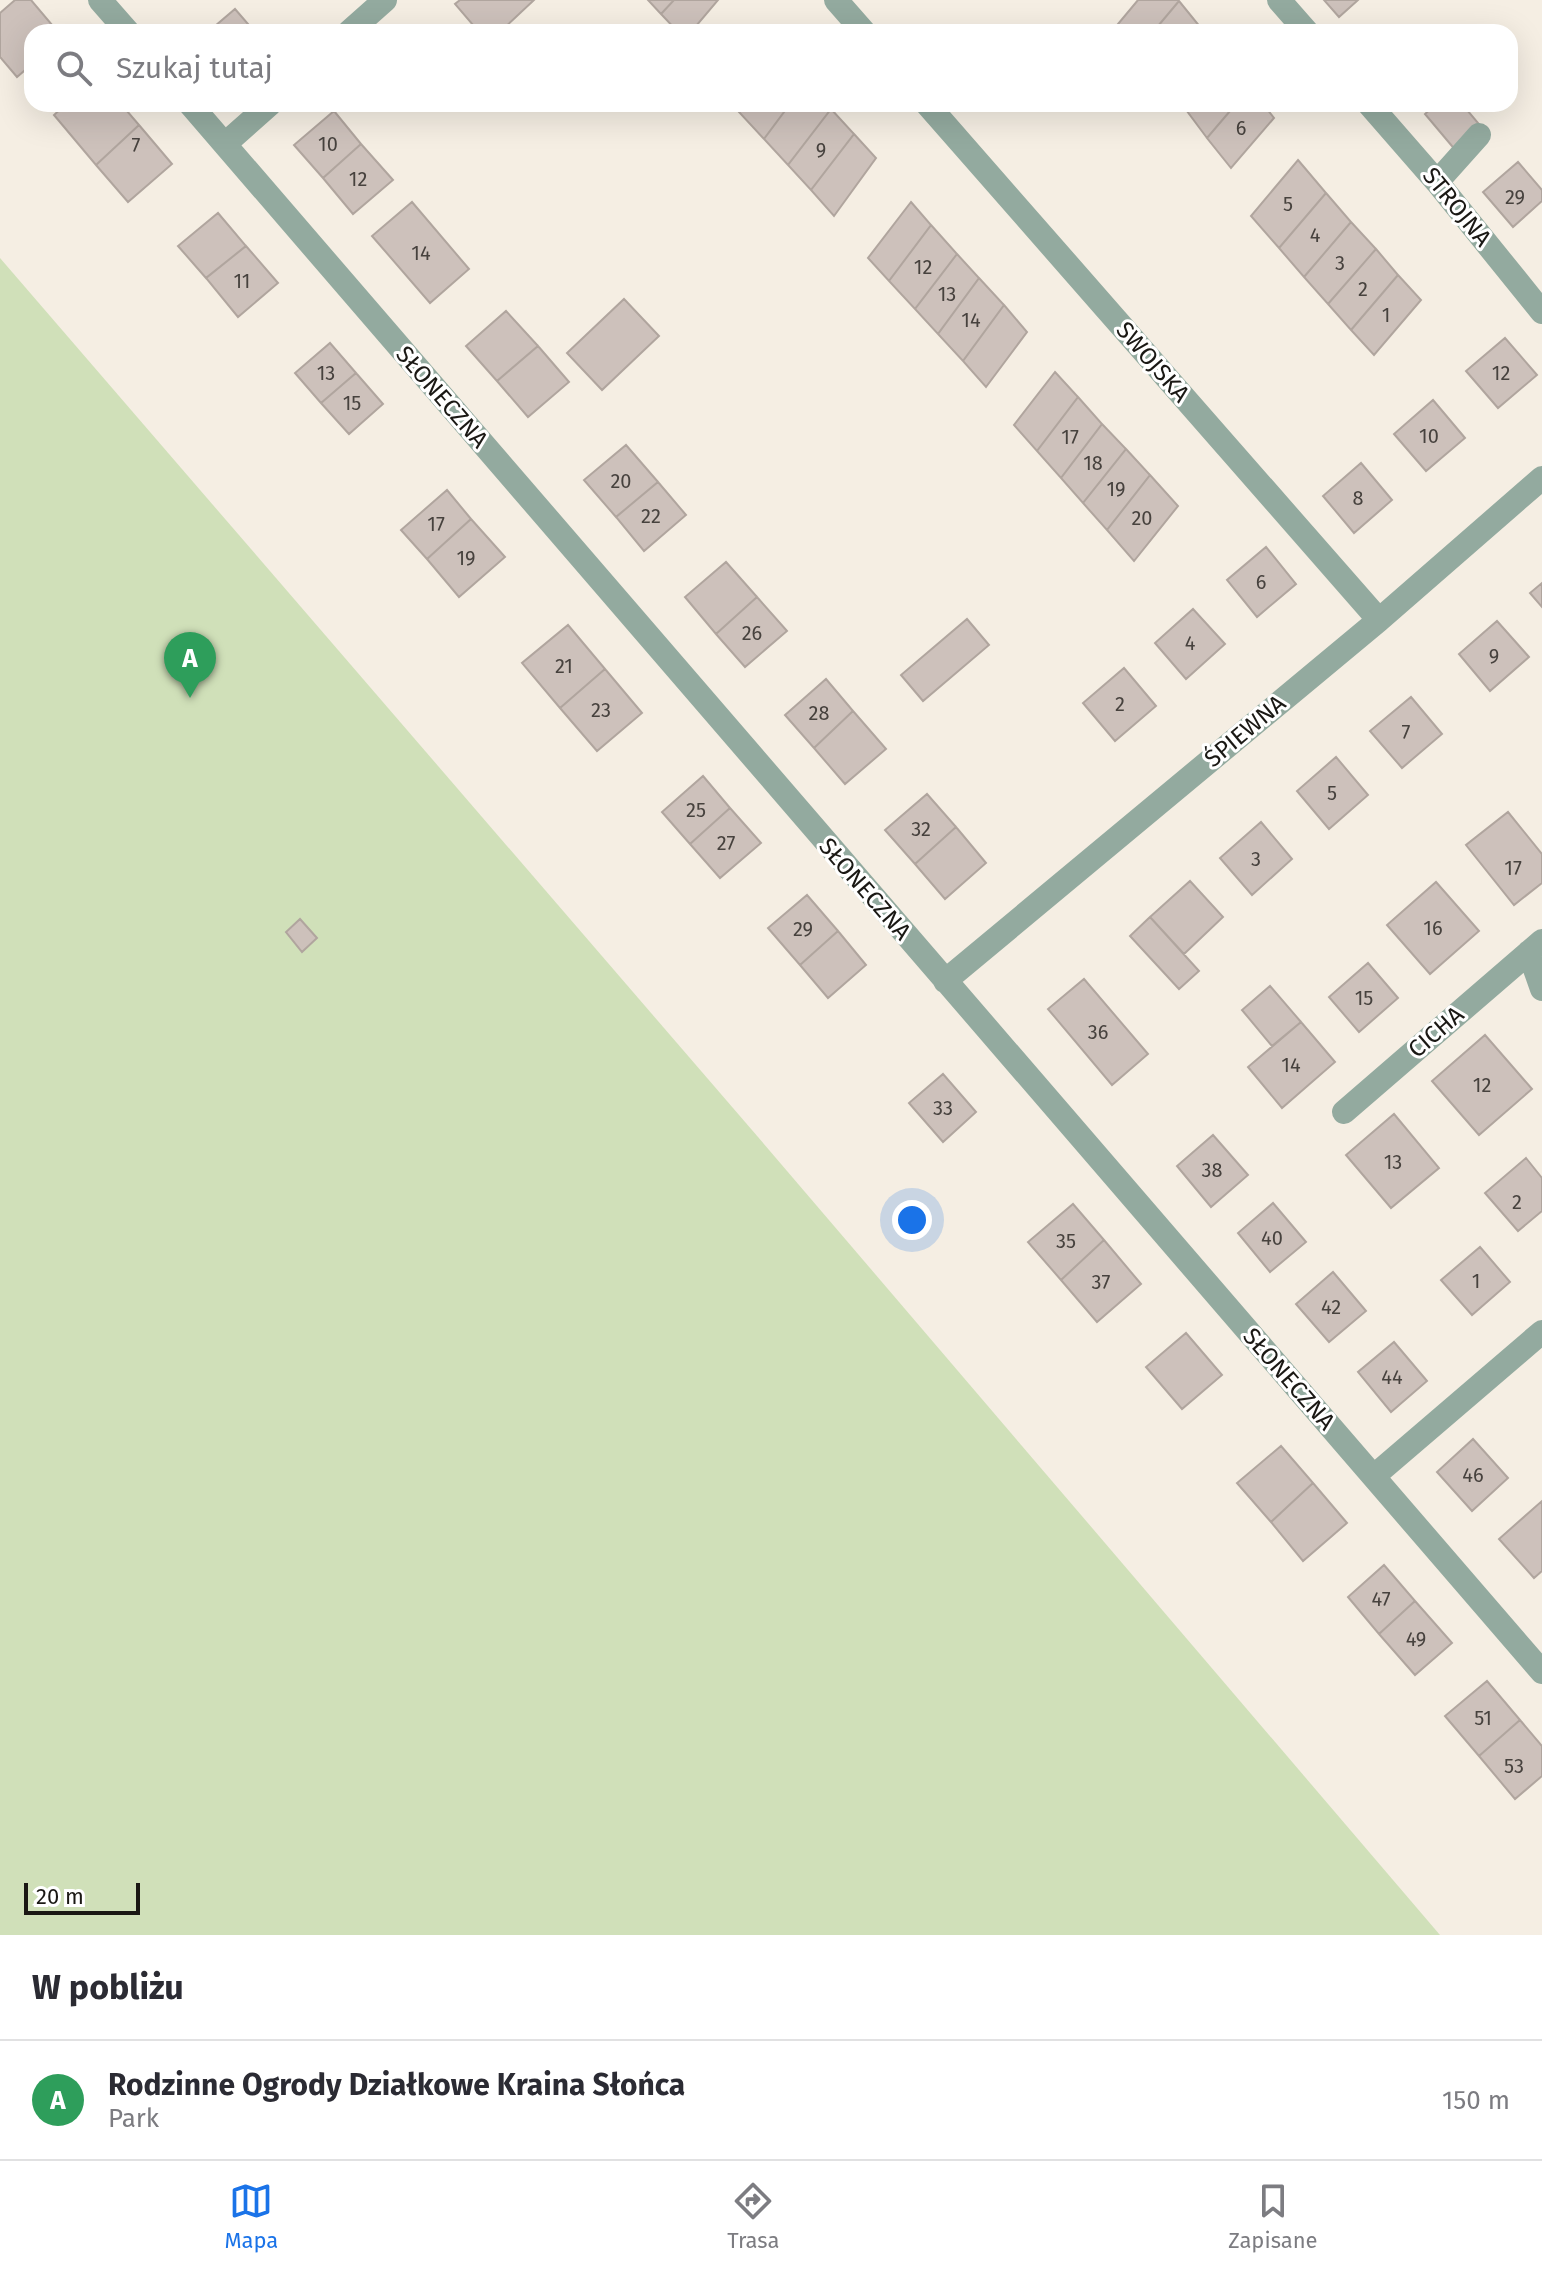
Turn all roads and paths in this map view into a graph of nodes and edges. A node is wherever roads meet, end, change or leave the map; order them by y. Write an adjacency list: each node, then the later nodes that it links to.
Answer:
1 (100, 0): 5 (street)
2 (385, 0): 6 (street)
3 (836, 0): 7 (street)
4 (1279, 0): 8 (street)
5 (121, 24)
6 (358, 24)
7 (857, 24)
8 (1300, 24)
9 (197, 112): 14 (street, SŁONECZNA)
10 (261, 112): 14 (street)
11 (934, 112): 18 (street, SWOJSKA)
12 (1376, 112): 15 (street, STROJNA)
13 (1479, 135): 15 (street)
14 (225, 144): 20 (street, SŁONECZNA)
15 (1437, 182): 16 (street, STROJNA)
16 (1542, 312)
17 (1542, 478): 18 (street, ŚPIEWNA)
18 (1379, 620): 20 (street, ŚPIEWNA)
19 (1536, 946): 21 (street, CICHA); 22 (street, CICHA)
20 (945, 981): 24 (street, SŁONECZNA)
21 (1542, 989)
22 (1344, 1112)
23 (1542, 1332): 24 (street)
24 (1374, 1476): 25 (street, SŁONECZNA)
25 (1542, 1672)

